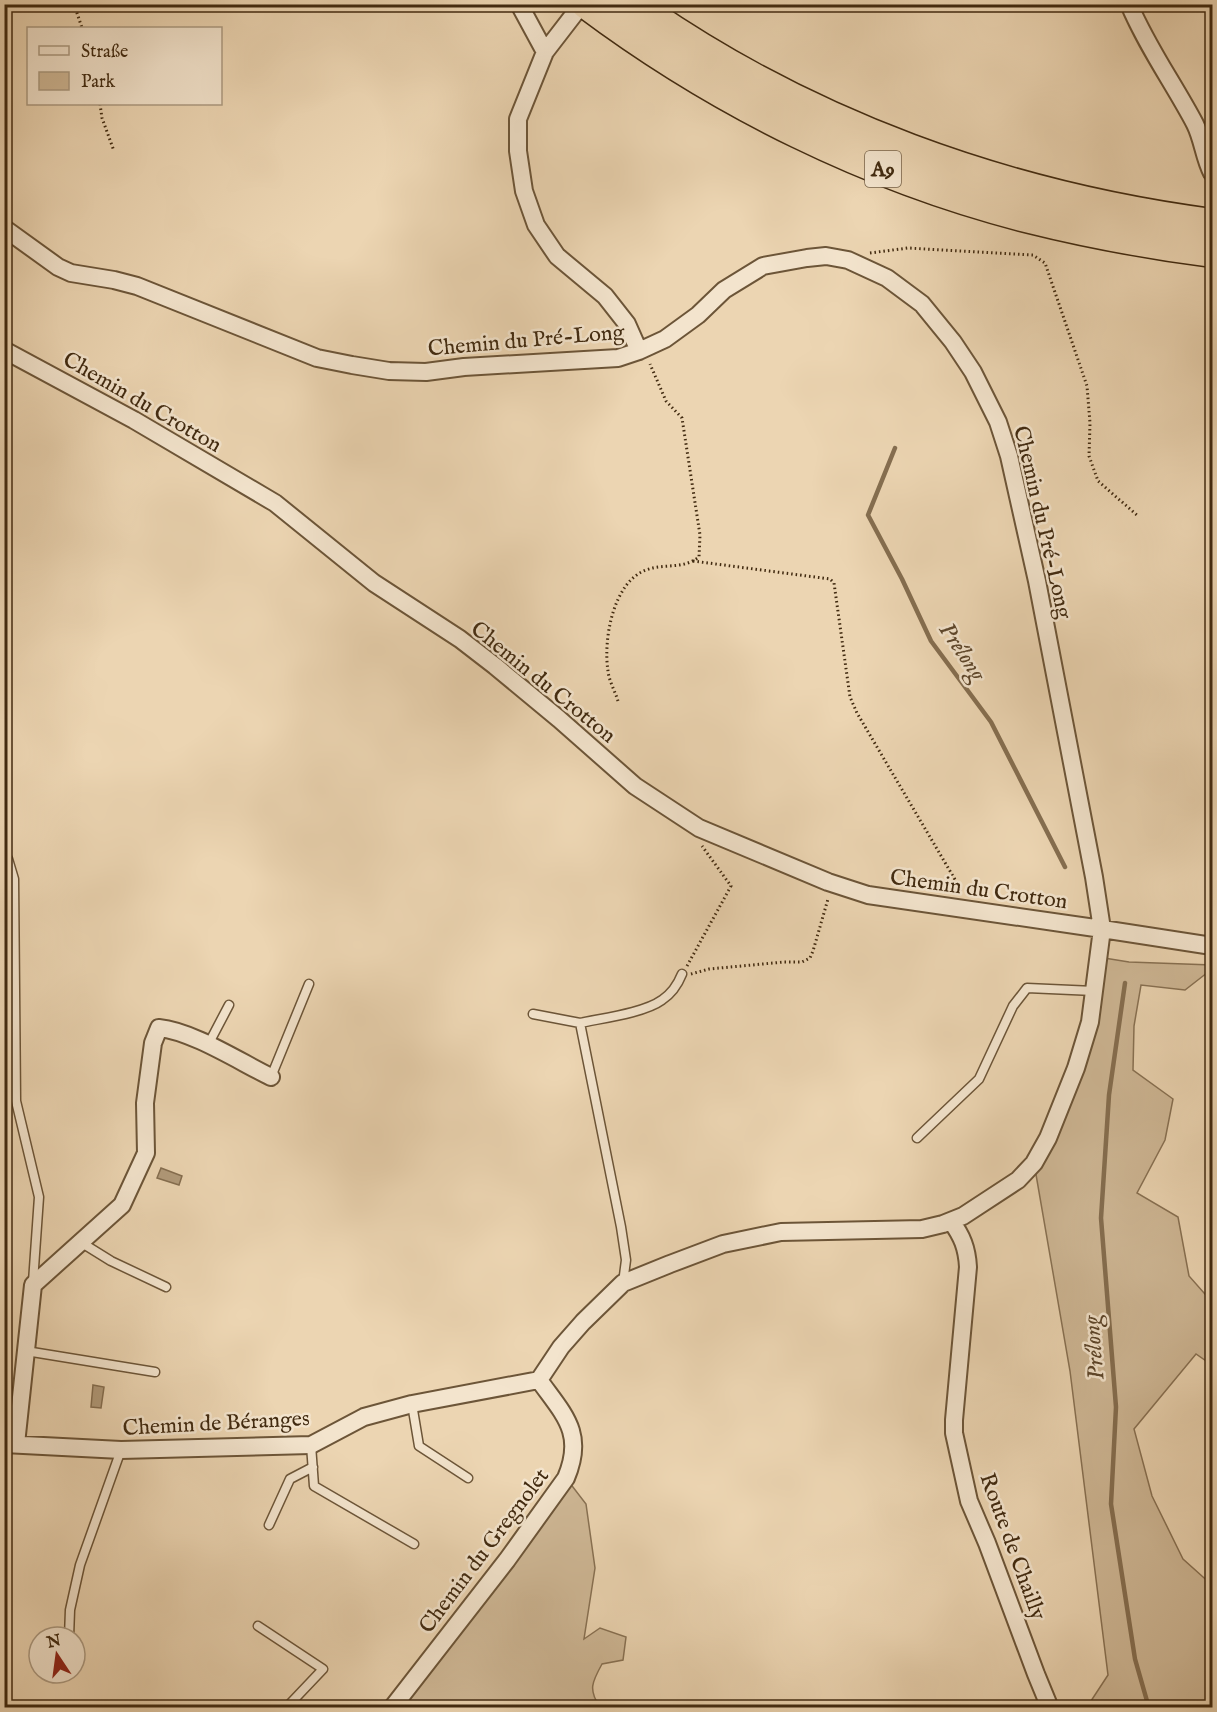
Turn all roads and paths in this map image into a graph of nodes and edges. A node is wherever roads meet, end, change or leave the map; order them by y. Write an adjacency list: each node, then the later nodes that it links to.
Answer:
1 (74, 4): 7 (path)
2 (519, 4): 8 (street)
3 (582, 4): 8 (street)
4 (587, 4): 14 (highway, A9)
5 (634, 4): 12 (highway, A9)
6 (1130, 4): 11 (street)
7 (82, 27)
8 (545, 52): 17 (street)
9 (100, 105): 10 (path)
10 (114, 151)
11 (1212, 173)
12 (1212, 224)
13 (4, 228): 17 (street, Chemin du Pré-Long)
14 (1212, 252)
15 (865, 253): 18 (path)
16 (4, 350): 21 (street, Chemin du Crotton)
17 (639, 351): 19 (path); 25 (street, Chemin du Pré-Long)
18 (1138, 516)
19 (693, 561): 20 (path); 24 (path)
20 (618, 701)
21 (699, 828): 23 (street, Chemin du Crotton); 27 (path)
22 (4, 856): 39 (lane)
23 (833, 884): 24 (street, Chemin du Crotton); 27 (path)
24 (961, 909): 25 (street, Chemin du Crotton)
25 (1102, 929): 26 (street); 29 (street)
26 (1212, 946)
27 (682, 974): 32 (lane)
28 (309, 984): 34 (lane)
29 (1094, 991): 35 (lane); 36 (street)
30 (229, 1005): 33 (lane)
31 (533, 1014): 32 (lane)
32 (580, 1023): 38 (lane)
33 (208, 1045): 34 (street); 37 (street)
34 (271, 1077)
35 (917, 1138)
36 (951, 1221): 38 (street); 58 (street, Route de Chailly)
37 (82, 1243): 39 (street); 40 (lane)
38 (623, 1282): 43 (street)
39 (33, 1285): 41 (street)
40 (166, 1287)
41 (26, 1351): 42 (lane); 45 (street)
42 (155, 1372)
43 (539, 1380): 44 (street, Chemin de Béranges); 56 (street, Chemin du Gregnolet)
44 (412, 1404): 46 (street, Chemin de Béranges); 49 (lane)
45 (10, 1444): 47 (street, Chemin de Béranges)
46 (311, 1445): 47 (street, Chemin de Béranges); 48 (lane)
47 (121, 1450): 52 (lane)
48 (313, 1467): 50 (lane); 51 (lane)
49 (468, 1478)
50 (269, 1525)
51 (414, 1544)
52 (69, 1625)
53 (258, 1626): 55 (lane)
54 (677, 1706): 57 (lane)
55 (286, 1707)
56 (392, 1707)
57 (801, 1707)
58 (1050, 1707)

